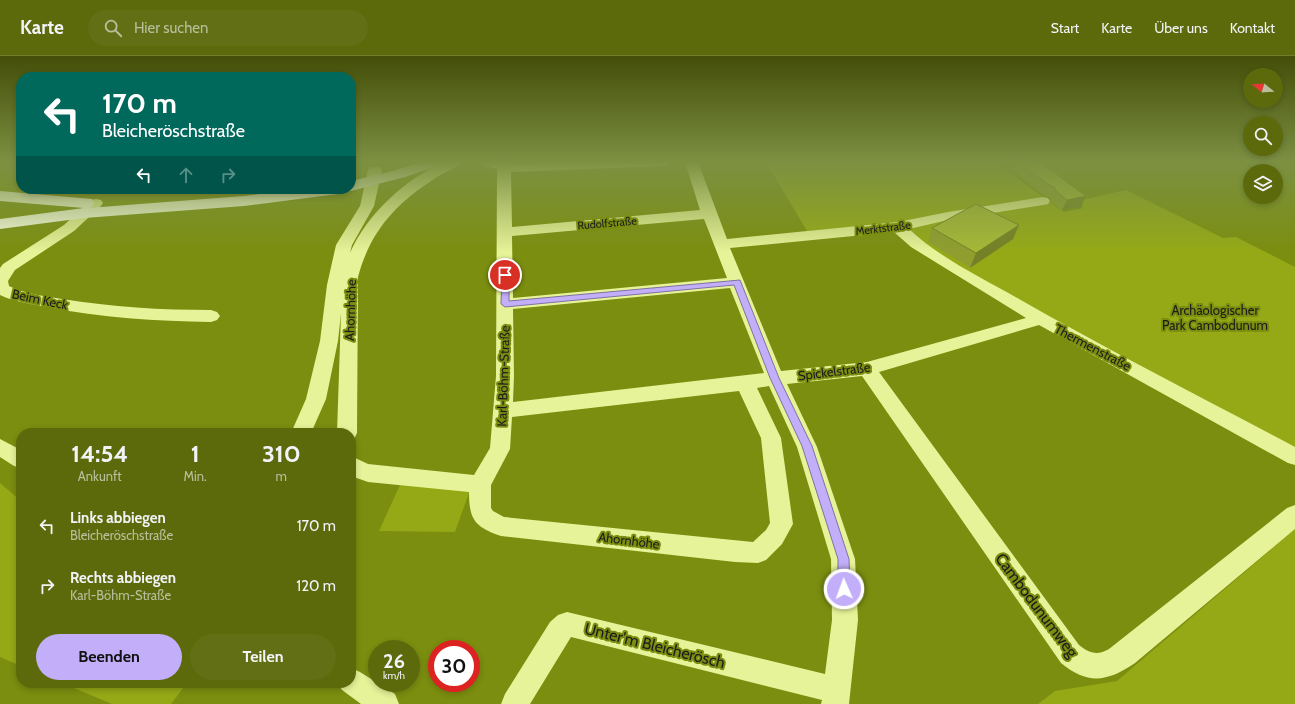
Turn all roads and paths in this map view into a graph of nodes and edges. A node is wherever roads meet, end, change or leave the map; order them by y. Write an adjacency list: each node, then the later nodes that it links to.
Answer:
1 (370, 192): 23 (street)
2 (406, 192): 24 (street, Ahornhöhe)
3 (504, 192): 13 (street, Karl-Böhm-Straße)
4 (701, 192): 10 (street)
5 (226, 194): 9 (main road)
6 (300, 194): 9 (main road)
7 (0, 196): 9 (main road)
8 (1043, 201): 12 (street, Merktstraße)
9 (90, 208): 11 (main road); 17 (street, Beim Keck)
10 (709, 214): 13 (street, Rudolfstraße); 14 (street)
11 (0, 224)
12 (898, 227): 14 (street, Merktstraße); 18 (street, Thermenstraße)
13 (505, 232): 16 (street, Karl-Böhm-Straße)
14 (722, 244): 15 (street)
15 (737, 282): 16 (street); 20 (street)
16 (505, 304): 22 (street, Karl-Böhm-Straße)
17 (211, 316)
18 (1041, 319): 19 (street, Spickelstraße); 27 (street, Thermenstraße)
19 (867, 369): 20 (street, Spickelstraße); 30 (street, Cambodunumweg)
20 (775, 378): 21 (street, Spickelstraße); 32 (street)
21 (745, 383): 22 (street, Spickelstraße); 29 (street, Ahornhöhe)
22 (503, 411): 29 (street, Karl-Böhm-Straße)
23 (303, 428)
24 (347, 428)
25 (0, 438): 26 (street)
26 (12, 454)
27 (1295, 457)
28 (356, 469): 29 (street)
29 (480, 484)
30 (1295, 515)
31 (356, 684): 33 (street)
32 (835, 697): 34 (street, Unter'm Bleicherösch)
33 (385, 704)
34 (515, 704)

